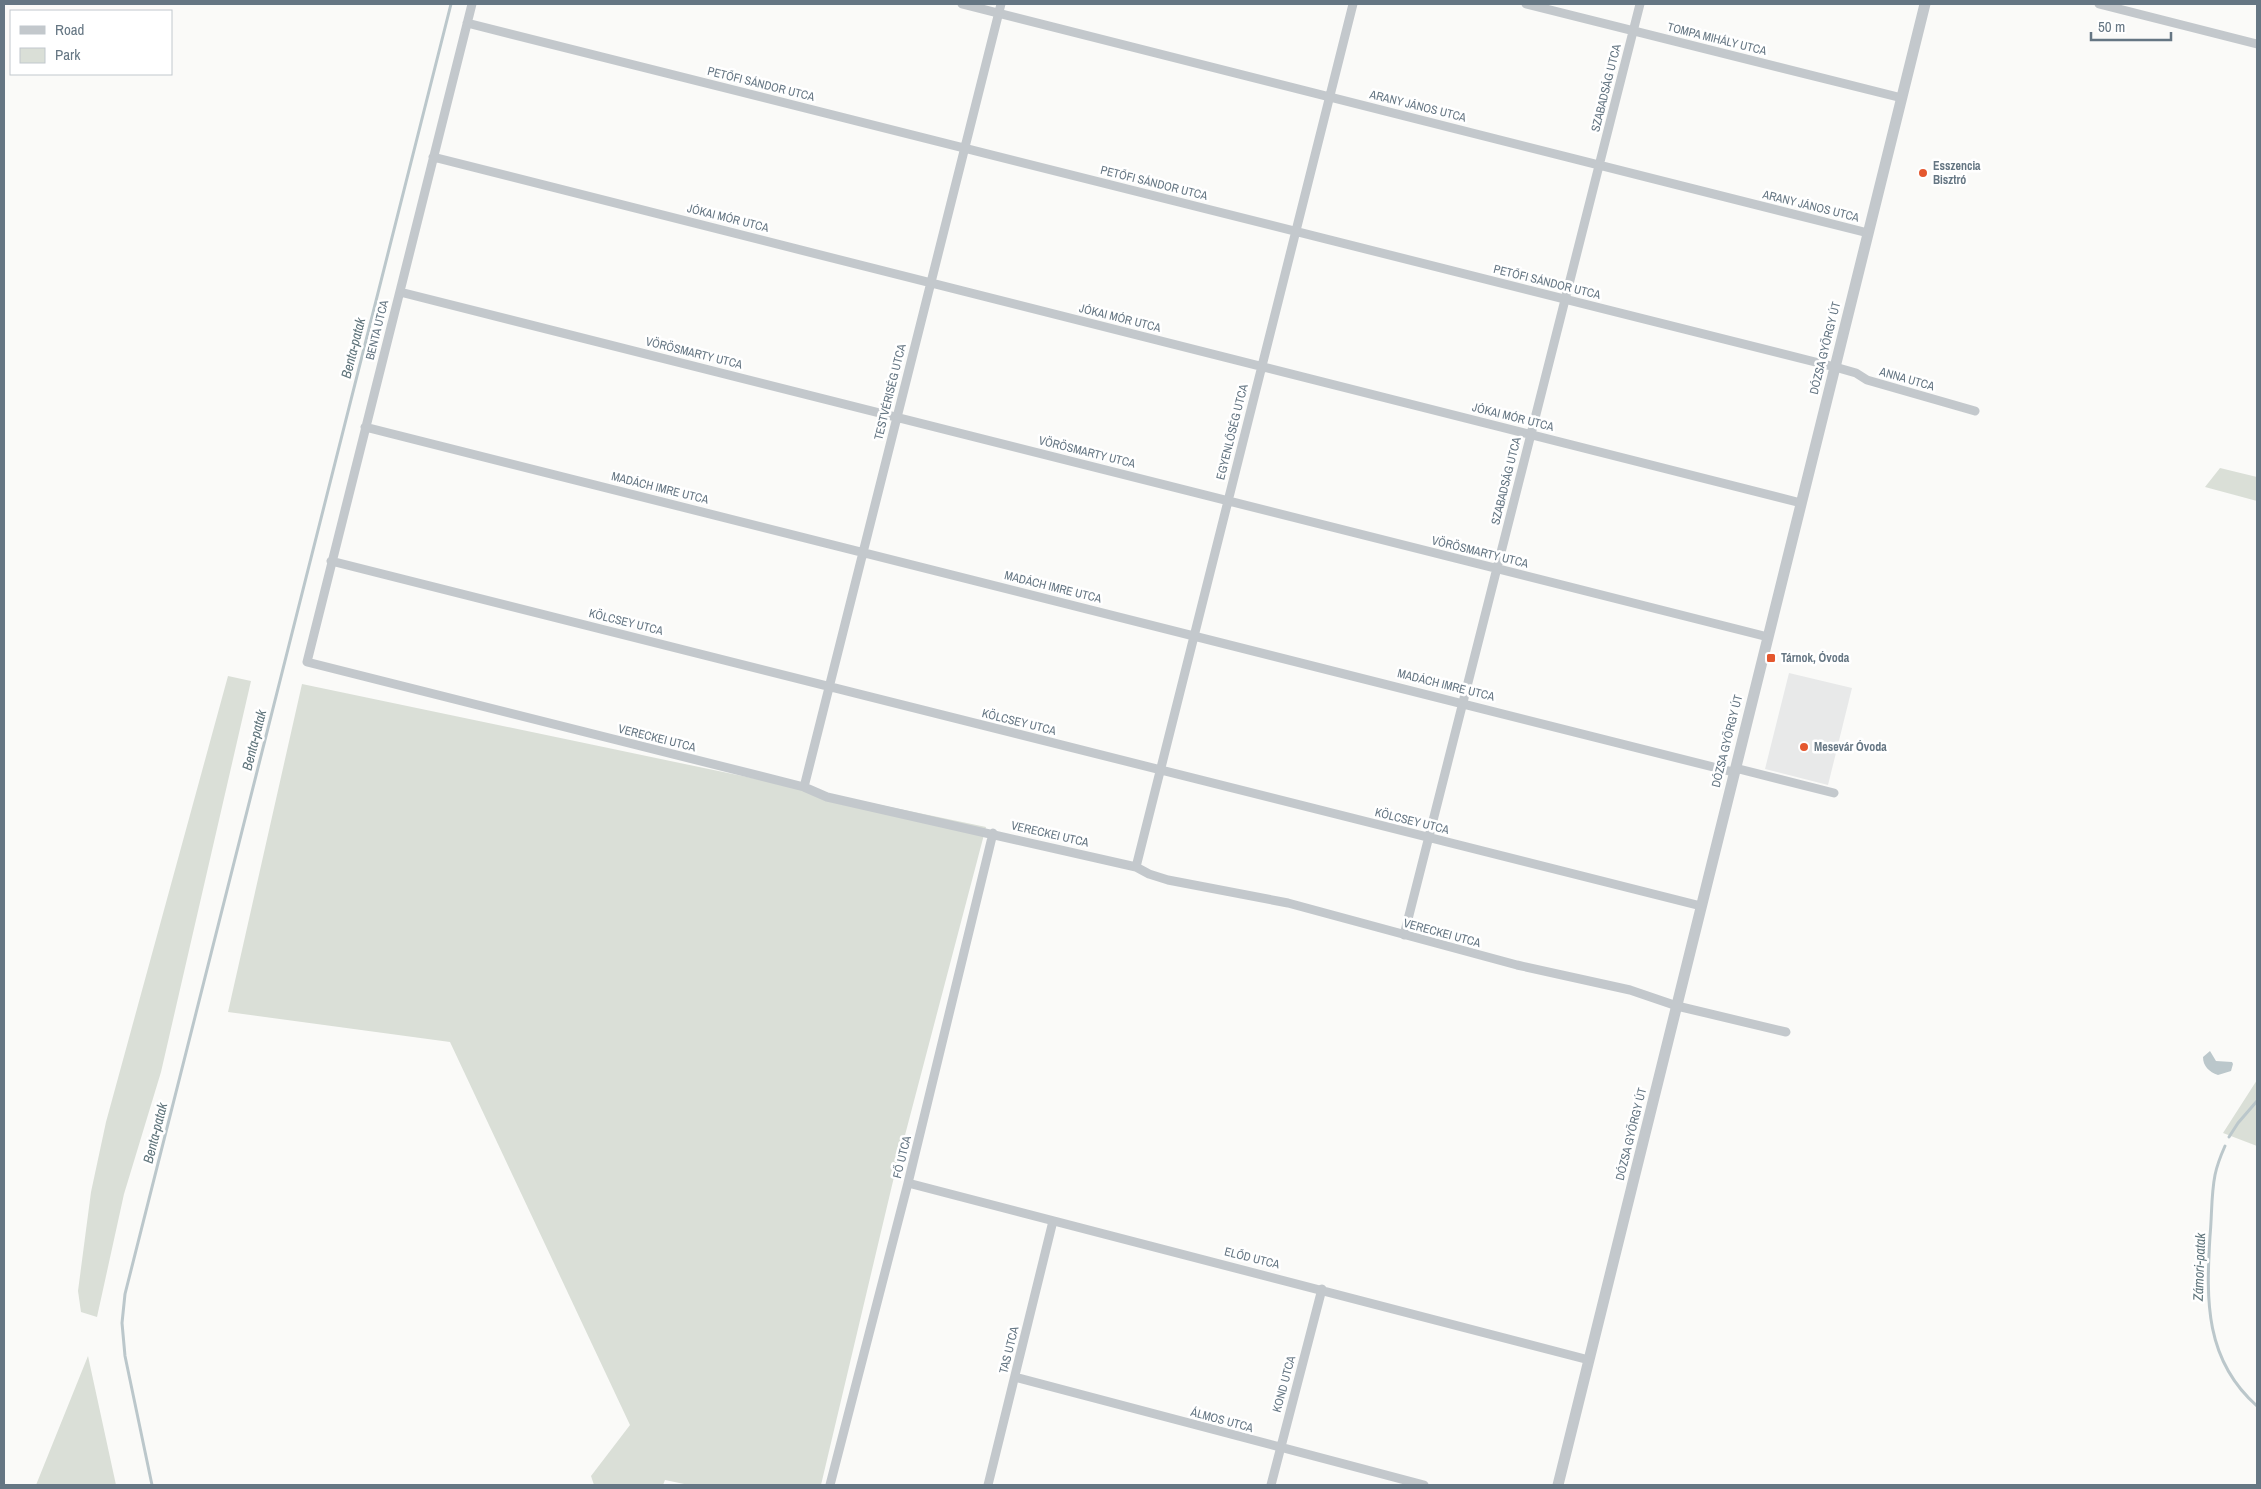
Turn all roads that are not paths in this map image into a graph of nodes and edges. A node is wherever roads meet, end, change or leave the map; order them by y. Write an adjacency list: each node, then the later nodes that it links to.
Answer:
1 (472, 4): 9 (street, BENTA UTCA)
2 (962, 4): 8 (street, ARANY JÁNOS UTCA)
3 (1353, 4): 12 (street, EGYENLŐSÉG UTCA)
4 (1526, 4): 10 (street, TOMPA MIHÁLY UTCA)
5 (1640, 4): 10 (street, SZABADSÁG UTCA)
6 (1925, 4): 13 (street, DÓZSA GYÖRGY ÚT)
7 (2099, 4): 11 (street)
8 (1000, 8): 12 (street, ARANY JÁNOS UTCA); 14 (street, TESTVÉRISÉG UTCA)
9 (467, 23): 14 (street, PETŐFI SÁNDOR UTCA); 15 (street, BENTA UTCA)
10 (1633, 31): 13 (street, TOMPA MIHÁLY UTCA); 16 (street, SZABADSÁG UTCA)
11 (2257, 44)
12 (1330, 97): 16 (street, ARANY JÁNOS UTCA); 17 (street, EGYENLŐSÉG UTCA)
13 (1902, 98): 18 (street, DÓZSA GYÖRGY ÚT)
14 (964, 148): 17 (street, PETŐFI SÁNDOR UTCA); 19 (street, TESTVÉRISÉG UTCA)
15 (433, 157): 19 (street, JÓKAI MÓR UTCA); 20 (street, BENTA UTCA)
16 (1600, 165): 18 (street, ARANY JÁNOS UTCA); 21 (street, SZABADSÁG UTCA)
17 (1296, 231): 21 (street, PETŐFI SÁNDOR UTCA); 22 (street, EGYENLŐSÉG UTCA)
18 (1868, 233): 23 (street, DÓZSA GYÖRGY ÚT)
19 (930, 282): 22 (street, JÓKAI MÓR UTCA); 25 (street, TESTVÉRISÉG UTCA)
20 (400, 292): 25 (street, VÖRÖSMARTY UTCA); 26 (street, BENTA UTCA)
21 (1565, 300): 23 (street, PETŐFI SÁNDOR UTCA); 27 (street, SZABADSÁG UTCA)
22 (1262, 366): 27 (street, JÓKAI MÓR UTCA); 28 (street, EGYENLŐSÉG UTCA)
23 (1835, 367): 24 (street, ANNA UTCA); 29 (street, DÓZSA GYÖRGY ÚT)
24 (1975, 411)
25 (897, 416): 28 (street, VÖRÖSMARTY UTCA); 30 (street, TESTVÉRISÉG UTCA)
26 (366, 427): 30 (street, MADÁCH IMRE UTCA); 31 (street, BENTA UTCA)
27 (1530, 434): 29 (street, JÓKAI MÓR UTCA); 32 (street, SZABADSÁG UTCA)
28 (1228, 501): 32 (street, VÖRÖSMARTY UTCA); 33 (street, EGYENLŐSÉG UTCA)
29 (1801, 503): 34 (street, DÓZSA GYÖRGY ÚT)
30 (862, 552): 33 (street, MADÁCH IMRE UTCA); 36 (street, TESTVÉRISÉG UTCA)
31 (331, 561): 35 (street, BENTA UTCA); 36 (street, KÖLCSEY UTCA)
32 (1497, 569): 34 (street, VÖRÖSMARTY UTCA); 37 (street, SZABADSÁG UTCA)
33 (1194, 635): 37 (street, MADÁCH IMRE UTCA); 39 (street, EGYENLŐSÉG UTCA)
34 (1768, 637): 38 (street, DÓZSA GYÖRGY ÚT)
35 (307, 662): 40 (street, VERECKEI UTCA)
36 (829, 686): 39 (street, KÖLCSEY UTCA); 40 (street, TESTVÉRISÉG UTCA)
37 (1463, 702): 38 (street, MADÁCH IMRE UTCA); 43 (street, SZABADSÁG UTCA)
38 (1734, 770): 41 (street, MADÁCH IMRE UTCA); 45 (street, DÓZSA GYÖRGY ÚT)
39 (1161, 771): 43 (street, KÖLCSEY UTCA); 44 (street, EGYENLŐSÉG UTCA)
40 (804, 787): 42 (street, VERECKEI UTCA)
41 (1834, 792)
42 (993, 833): 44 (street, VERECKEI UTCA); 49 (street, FŐ UTCA)
43 (1429, 838): 45 (street, KÖLCSEY UTCA); 46 (street, SZABADSÁG UTCA)
44 (1136, 867): 46 (street, VERECKEI UTCA)
45 (1701, 906): 47 (street, DÓZSA GYÖRGY ÚT)
46 (1404, 935): 47 (street, VERECKEI UTCA)
47 (1677, 1006): 48 (street, VERECKEI UTCA); 52 (street, DÓZSA GYÖRGY ÚT)
48 (1786, 1032)
49 (908, 1183): 50 (street, ELŐD UTCA); 55 (street, FŐ UTCA)
50 (1053, 1221): 51 (street, ELŐD UTCA); 53 (street, TAS UTCA)
51 (1322, 1289): 52 (street, ELŐD UTCA); 54 (street, KOND UTCA)
52 (1589, 1360): 59 (street, DÓZSA GYÖRGY ÚT)
53 (1015, 1377): 54 (street, ÁLMOS UTCA); 56 (street, TAS UTCA)
54 (1280, 1449): 57 (street, KOND UTCA); 58 (street, ÁLMOS UTCA)
55 (830, 1485)
56 (988, 1485)
57 (1271, 1485)
58 (1424, 1485)
59 (1558, 1485)

